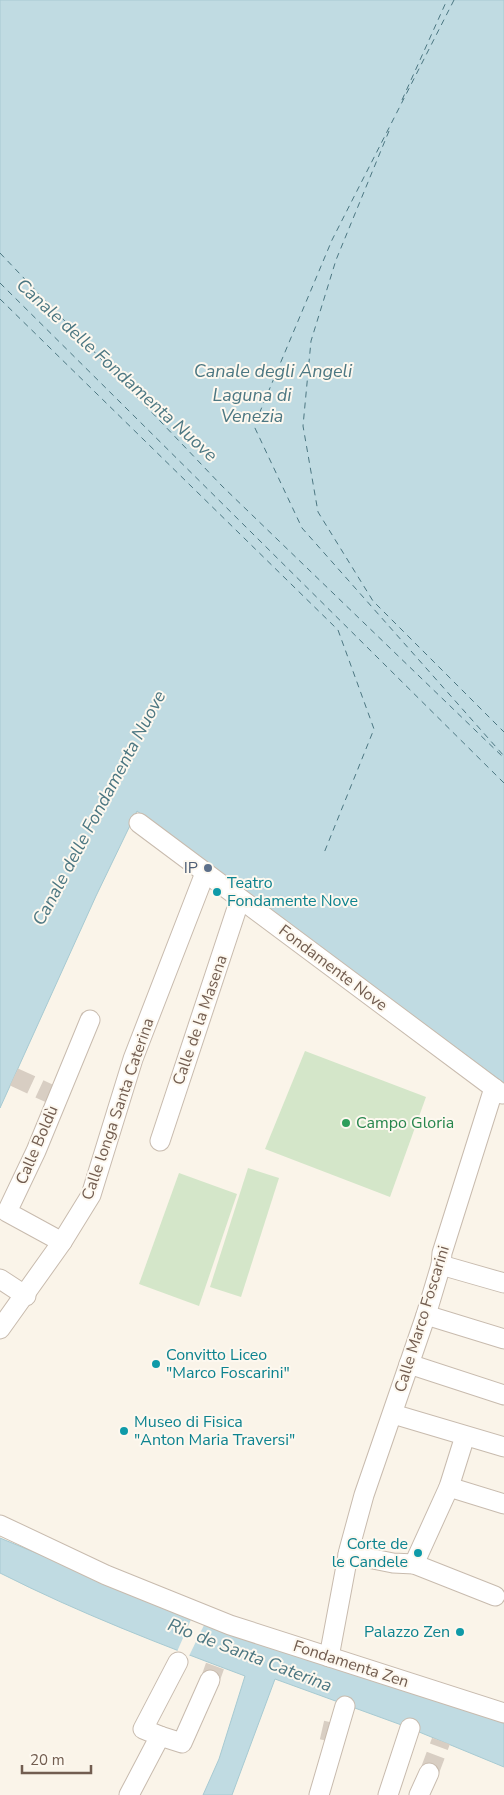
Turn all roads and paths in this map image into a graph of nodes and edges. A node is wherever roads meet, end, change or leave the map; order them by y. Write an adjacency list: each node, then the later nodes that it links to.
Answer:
1 (139, 823): 2 (street, Fondamente Nove)
2 (205, 873): 3 (street, Fondamente Nove); 7 (street, Calle longa Santa Caterina)
3 (240, 899): 5 (street, Fondamente Nove); 6 (street, Calle de la Masena)
4 (90, 1020): 7 (street, Calle Boldù)
5 (499, 1092): 8 (street, Calle Marco Foscarini)
6 (160, 1141)
7 (62, 1242): 11 (street, Calle longa Santa Caterina)
8 (442, 1265): 10 (street); 12 (street, Calle Marco Foscarini)
9 (0, 1279): 11 (street)
10 (504, 1283)
11 (26, 1296): 13 (street, Calle longa Santa Caterina)
12 (426, 1315): 14 (street); 15 (street, Calle Marco Foscarini)
13 (0, 1328)
14 (504, 1339)
15 (409, 1364): 16 (street); 17 (street, Calle Marco Foscarini)
16 (504, 1395)
17 (393, 1414): 18 (street); 23 (street, Calle Marco Foscarini)
18 (465, 1436): 19 (street); 20 (street)
19 (504, 1447)
20 (449, 1487): 21 (street); 24 (street)
21 (504, 1504)
22 (0, 1525): 26 (street, Fondamenta Zen)
23 (349, 1552): 24 (street); 26 (street, Calle Marco Foscarini)
24 (414, 1564): 25 (street)
25 (495, 1596)
26 (329, 1657): 30 (street, Fondamenta Zen)
27 (178, 1662): 32 (street)
28 (210, 1680): 32 (street)
29 (345, 1706): 35 (street)
30 (502, 1713)
31 (410, 1728): 36 (street)
32 (160, 1736): 34 (street)
33 (429, 1774): 37 (street)
34 (128, 1795)
35 (319, 1795)
36 (388, 1795)
37 (419, 1795)

